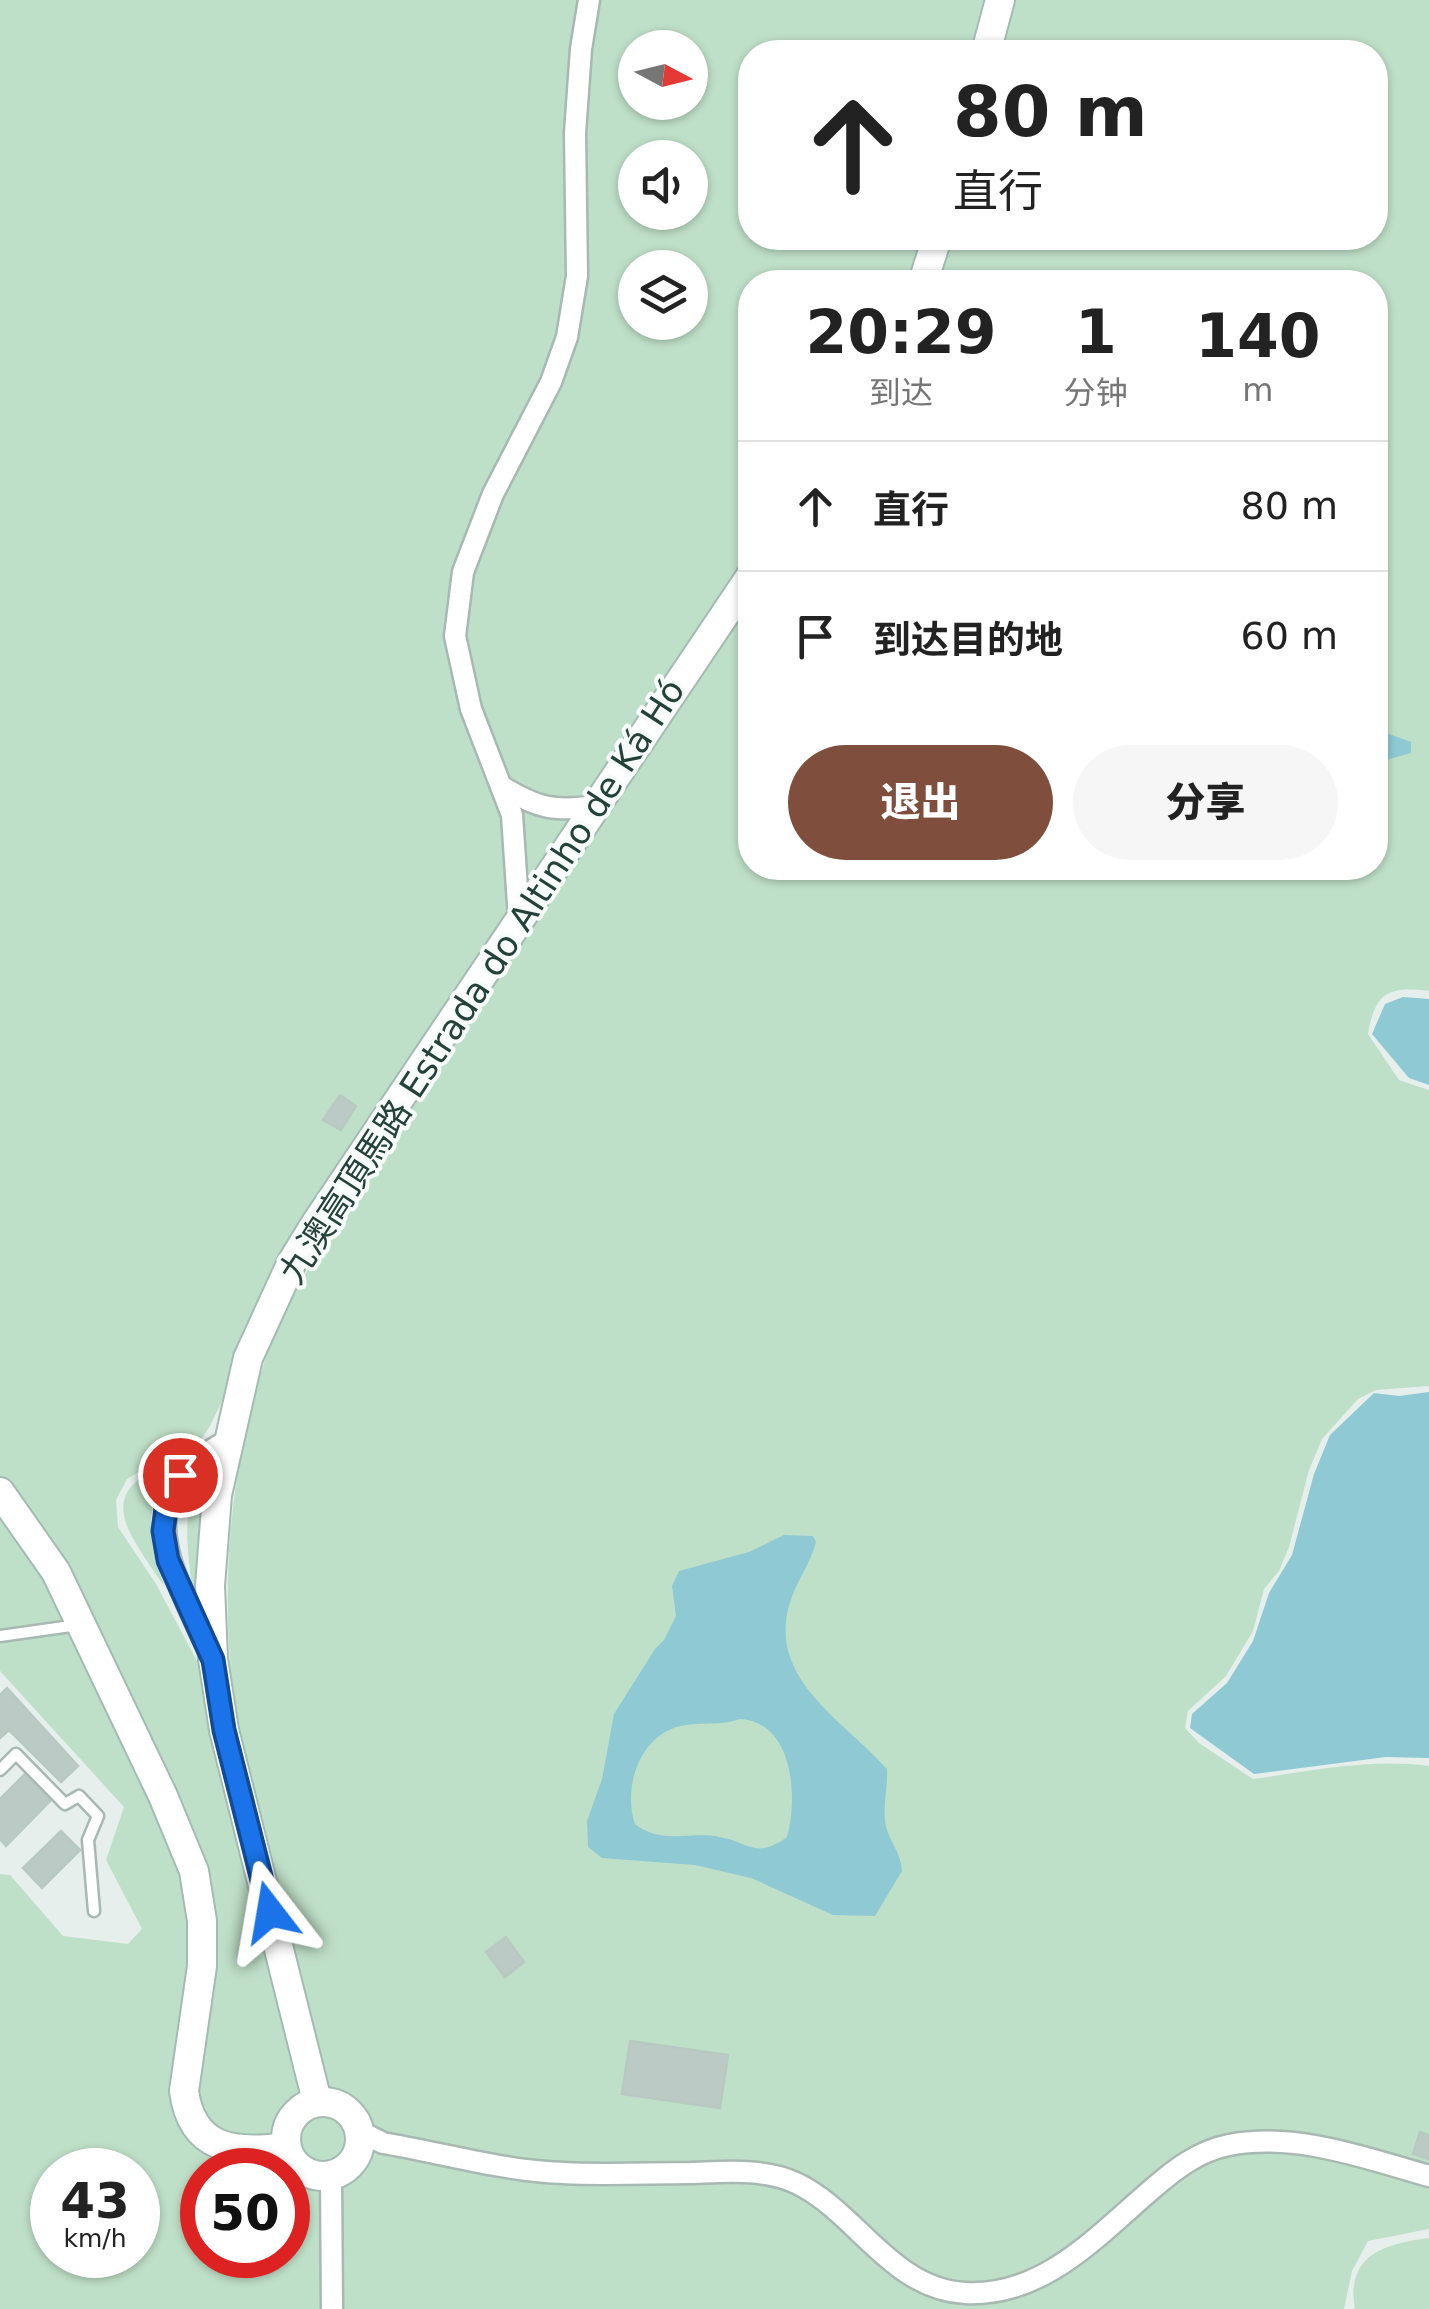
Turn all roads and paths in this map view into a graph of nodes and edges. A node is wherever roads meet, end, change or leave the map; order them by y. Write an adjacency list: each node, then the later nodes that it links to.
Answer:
1 (589, 0): 5 (street)
2 (1000, 0): 3 (main road)
3 (989, 40)
4 (738, 596): 6 (main road, 九澳高頂馬路 Estrada do Altinho de Ká Hó)
5 (501, 786): 6 (street); 7 (street)
6 (595, 806): 7 (main road, 九澳高頂馬路 Estrada do Altinho de Ká Hó)
7 (519, 919): 8 (main road, 九澳高頂馬路 Estrada do Altinho de Ká Hó)
8 (227, 1441): 12 (main road, 九澳高頂馬路 Estrada do Altinho de Ká Hó); 12 (street)
9 (0, 1492): 10 (main road)
10 (81, 1624): 11 (lane); 17 (main road)
11 (0, 1636)
12 (213, 1660): 15 (main road, 九澳高頂馬路 Estrada do Altinho de Ká Hó)
13 (0, 1770): 14 (lane)
14 (94, 1911)
15 (316, 2101): 16 (main road); 17 (main road)
16 (366, 2142): 18 (main road); 19 (street)
17 (285, 2147): 18 (main road)
18 (331, 2176): 20 (street)
19 (1429, 2176)
20 (332, 2309)

